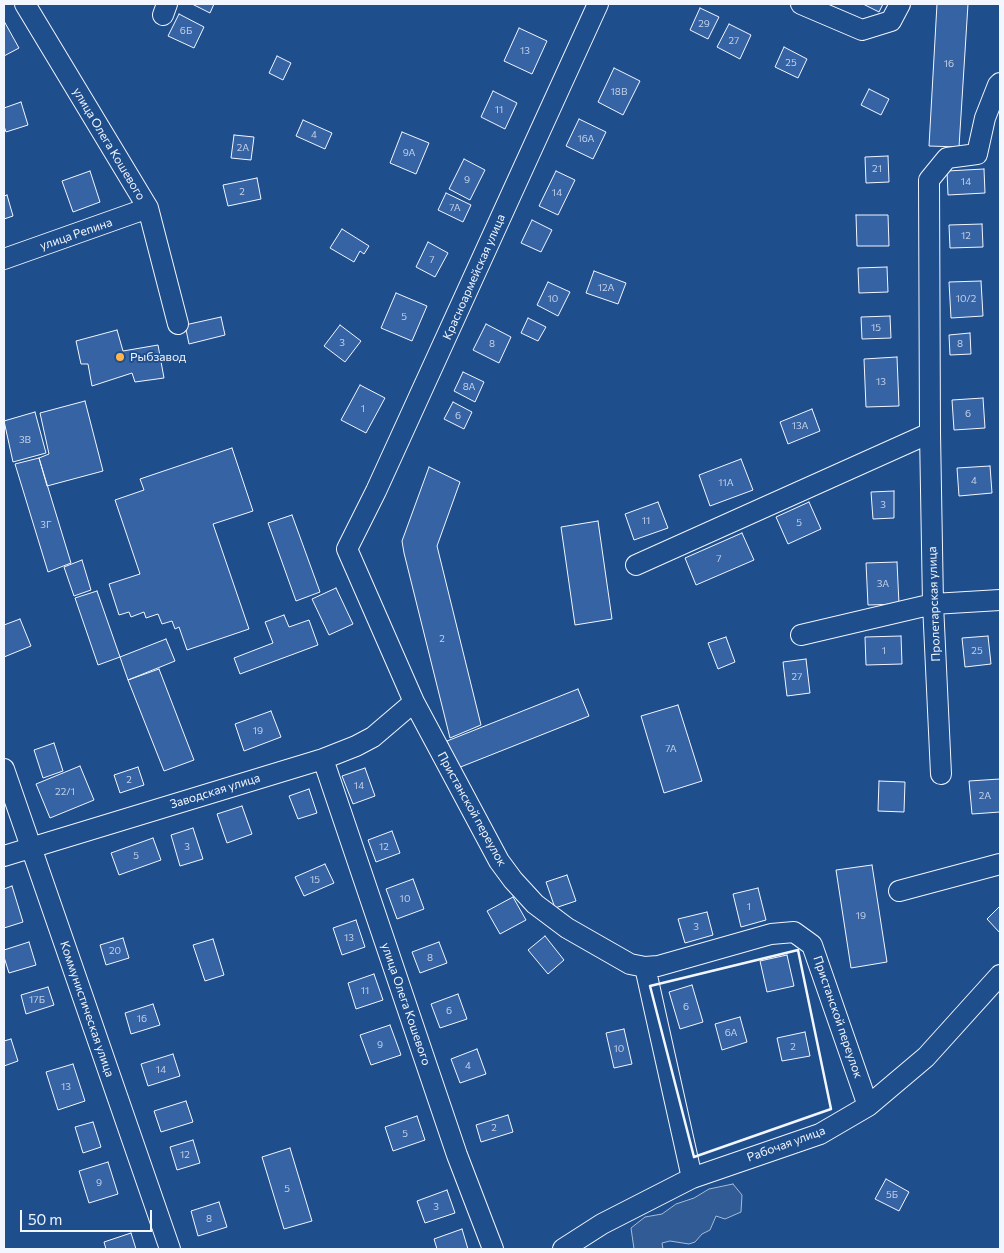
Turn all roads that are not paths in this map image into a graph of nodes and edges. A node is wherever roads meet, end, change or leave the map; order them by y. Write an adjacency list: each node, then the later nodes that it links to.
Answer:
1 (25, 4): 6 (street, улица Олега Кошевого)
2 (598, 4): 10 (street, Красноармейская улица)
3 (801, 4): 4 (street)
4 (900, 4)
5 (1000, 83): 9 (street, Пролетарская улица)
6 (148, 208): 7 (street, улица Репина); 8 (street, улица Олега Кошевого)
7 (4, 259)
8 (178, 324)
9 (930, 433): 11 (street); 13 (street, Пролетарская улица)
10 (347, 549): 15 (street, Пристанской переулок)
11 (636, 565)
12 (1000, 600): 13 (street)
13 (933, 604): 14 (street); 18 (street, Пролетарская улица)
14 (801, 635)
15 (414, 702): 16 (street, Заводская улица); 23 (street, Пристанской переулок)
16 (323, 759): 19 (street, Заводская улица); 28 (street, улица Олега Кошевого)
17 (4, 769): 19 (street, Коммунистическая улица)
18 (942, 774)
19 (31, 848): 20 (street, Заводская улица); 27 (street, Коммунистическая улица)
20 (4, 856)
21 (1000, 864): 22 (street)
22 (899, 891)
23 (645, 967): 25 (street, Пристанской переулок); 26 (street)
24 (1000, 975): 25 (street, Рабочая улица)
25 (868, 1106): 26 (street, Рабочая улица)
26 (692, 1178): 29 (street, Рабочая улица)
27 (170, 1249)
28 (492, 1249)
29 (563, 1249)

